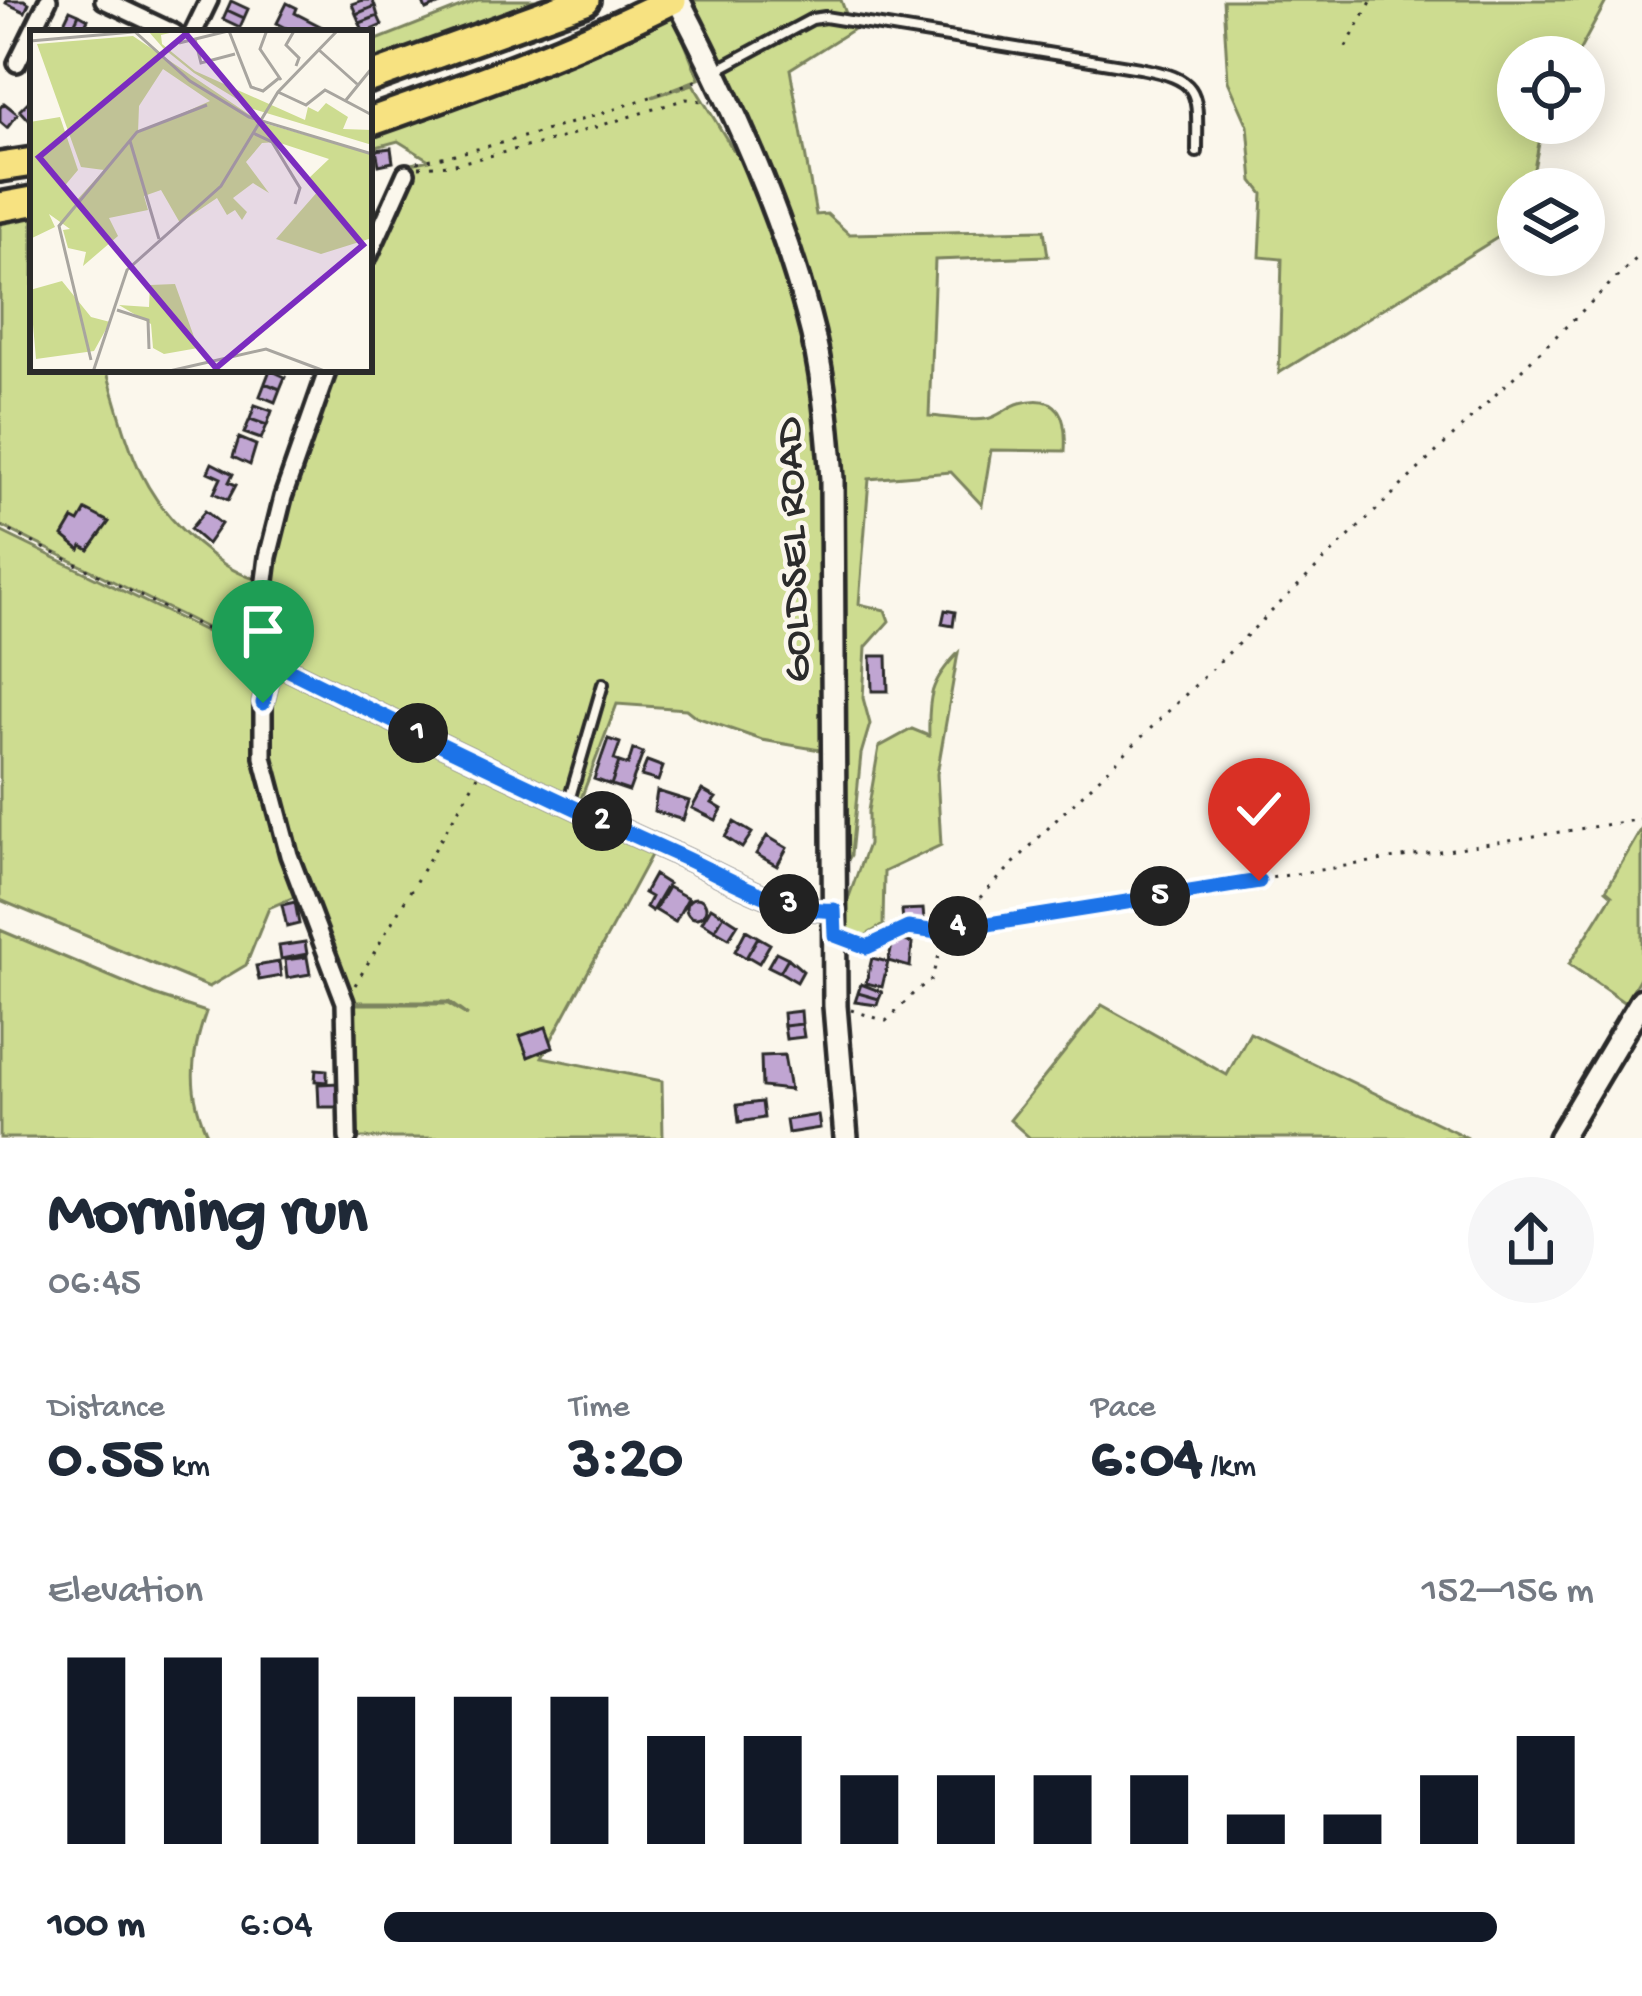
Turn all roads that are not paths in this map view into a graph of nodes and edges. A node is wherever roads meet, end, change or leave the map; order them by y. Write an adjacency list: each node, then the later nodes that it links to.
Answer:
1 (48, 0): 6 (street)
2 (104, 0): 7 (street)
3 (209, 0): 8 (street)
4 (585, 0): 12 (highway)
5 (675, 0): 11 (main road, GOLDSEL ROAD); 13 (highway)
6 (33, 30)
7 (168, 30)
8 (194, 30)
9 (30, 37): 10 (street)
10 (17, 63)
11 (714, 73): 14 (lane); 25 (main road, GOLDSEL ROAD)
12 (372, 77)
13 (372, 121)
14 (1197, 152)
15 (30, 162): 16 (highway)
16 (0, 167)
17 (409, 168): 20 (street)
18 (30, 202): 19 (highway)
19 (0, 207)
20 (372, 248)
21 (327, 372): 22 (street)
22 (273, 662): 24 (street); 27 (street)
23 (603, 684): 24 (lane)
24 (568, 806): 25 (street)
25 (834, 910): 28 (main road, GOLDSEL ROAD)
26 (1642, 1000): 29 (main road)
27 (347, 1138)
28 (846, 1138)
29 (1560, 1138)

